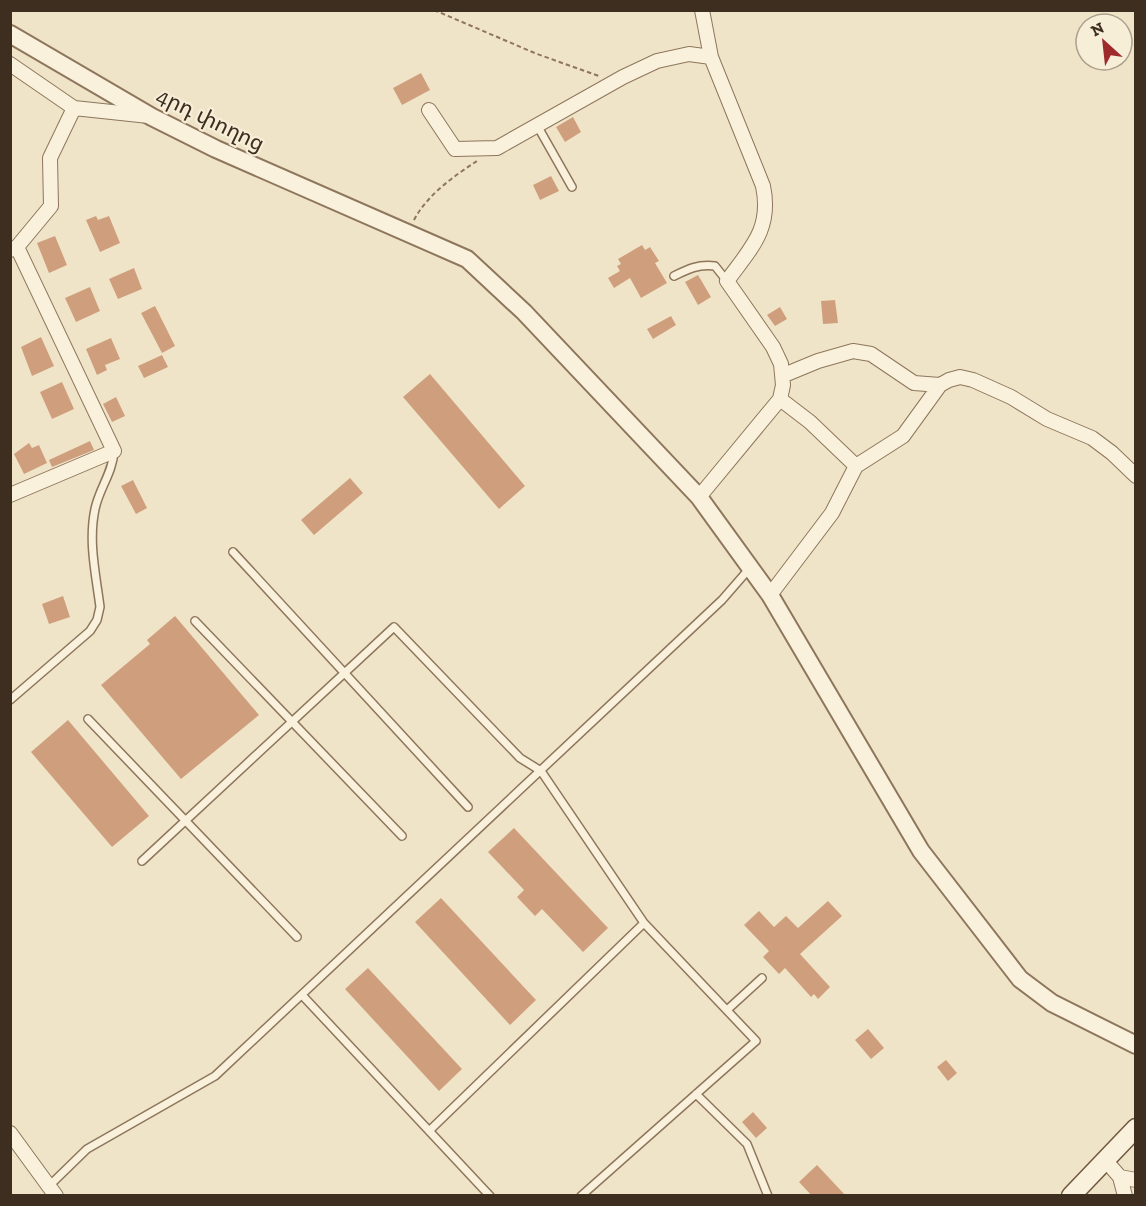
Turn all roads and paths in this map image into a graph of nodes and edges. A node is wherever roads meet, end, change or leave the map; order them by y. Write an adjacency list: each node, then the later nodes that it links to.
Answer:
1 (434, 10): 6 (path)
2 (702, 10): 4 (street)
3 (10, 34): 9 (street, 4րդ փողոց)
4 (711, 57): 6 (street); 16 (street)
5 (10, 64): 7 (street)
6 (623, 77): 10 (street)
7 (74, 108): 9 (street); 14 (street)
8 (429, 110): 11 (street)
9 (152, 117): 13 (street, 4րդ փողոց)
10 (538, 127): 11 (street); 12 (lane)
11 (497, 148): 13 (path)
12 (572, 188)
13 (403, 232): 24 (street, 4րդ փողոց)
14 (14, 249): 20 (street)
15 (674, 276): 16 (lane)
16 (727, 281): 17 (street)
17 (784, 375): 18 (street); 19 (street)
18 (939, 385): 21 (street); 22 (street)
19 (780, 399): 21 (street); 24 (street)
20 (114, 451): 23 (street); 30 (lane)
21 (856, 466): 27 (street)
22 (1136, 476)
23 (10, 495)
24 (699, 497): 26 (street, 4րդ փողոց)
25 (233, 552): 29 (lane)
26 (750, 567): 27 (street, 4րդ փողոց); 33 (lane)
27 (770, 595): 43 (street, 4րդ փողոց)
28 (195, 621): 32 (lane)
29 (344, 673): 32 (lane); 33 (lane); 34 (lane)
30 (10, 700)
31 (88, 719): 35 (lane)
32 (293, 722): 35 (lane); 36 (lane)
33 (541, 771): 38 (lane); 41 (lane)
34 (468, 807)
35 (184, 819): 37 (lane); 39 (lane)
36 (402, 836)
37 (142, 861)
38 (644, 923): 42 (lane); 46 (lane)
39 (297, 937)
40 (762, 978): 42 (lane)
41 (302, 995): 46 (lane); 51 (lane)
42 (727, 1010): 44 (lane)
43 (1136, 1045)
44 (696, 1094): 53 (lane); 54 (lane)
45 (1136, 1128): 48 (main road)
46 (429, 1131): 52 (lane)
47 (10, 1133): 51 (street)
48 (1106, 1161): 49 (street); 55 (main road)
49 (1120, 1178): 50 (street); 56 (street)
50 (1136, 1180)
51 (53, 1191)
52 (490, 1196)
53 (581, 1196)
54 (768, 1196)
55 (1071, 1196)
56 (1125, 1196)

